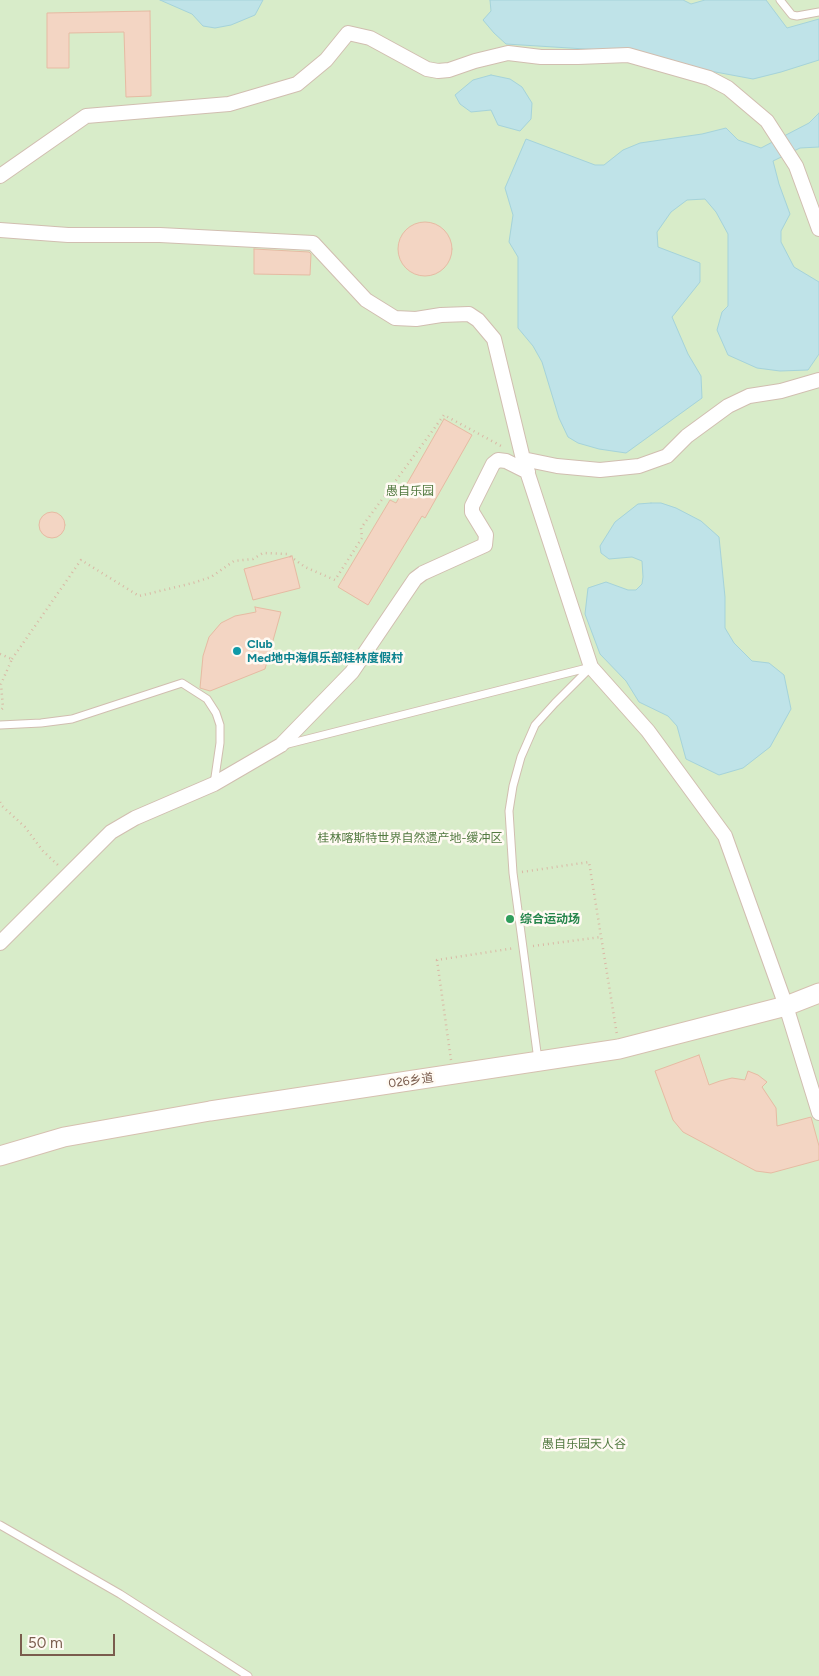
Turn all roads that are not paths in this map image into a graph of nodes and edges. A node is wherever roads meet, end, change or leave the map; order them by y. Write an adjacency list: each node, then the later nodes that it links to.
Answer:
1 (780, 0): 2 (lane)
2 (819, 12)
3 (0, 176): 4 (street)
4 (819, 229)
5 (0, 230): 7 (street)
6 (819, 380): 7 (street)
7 (523, 459): 8 (street)
8 (528, 472): 9 (street); 11 (street)
9 (591, 667): 11 (lane); 15 (street); 16 (lane)
10 (0, 725): 12 (lane)
11 (281, 746): 12 (street)
12 (214, 784): 13 (street)
13 (0, 943)
14 (819, 993): 15 (street, 026乡道)
15 (786, 1006): 16 (street, 026乡道); 17 (street)
16 (538, 1061): 18 (street, 026乡道)
17 (819, 1113)
18 (0, 1156)
19 (0, 1525): 20 (lane)
20 (248, 1676)

